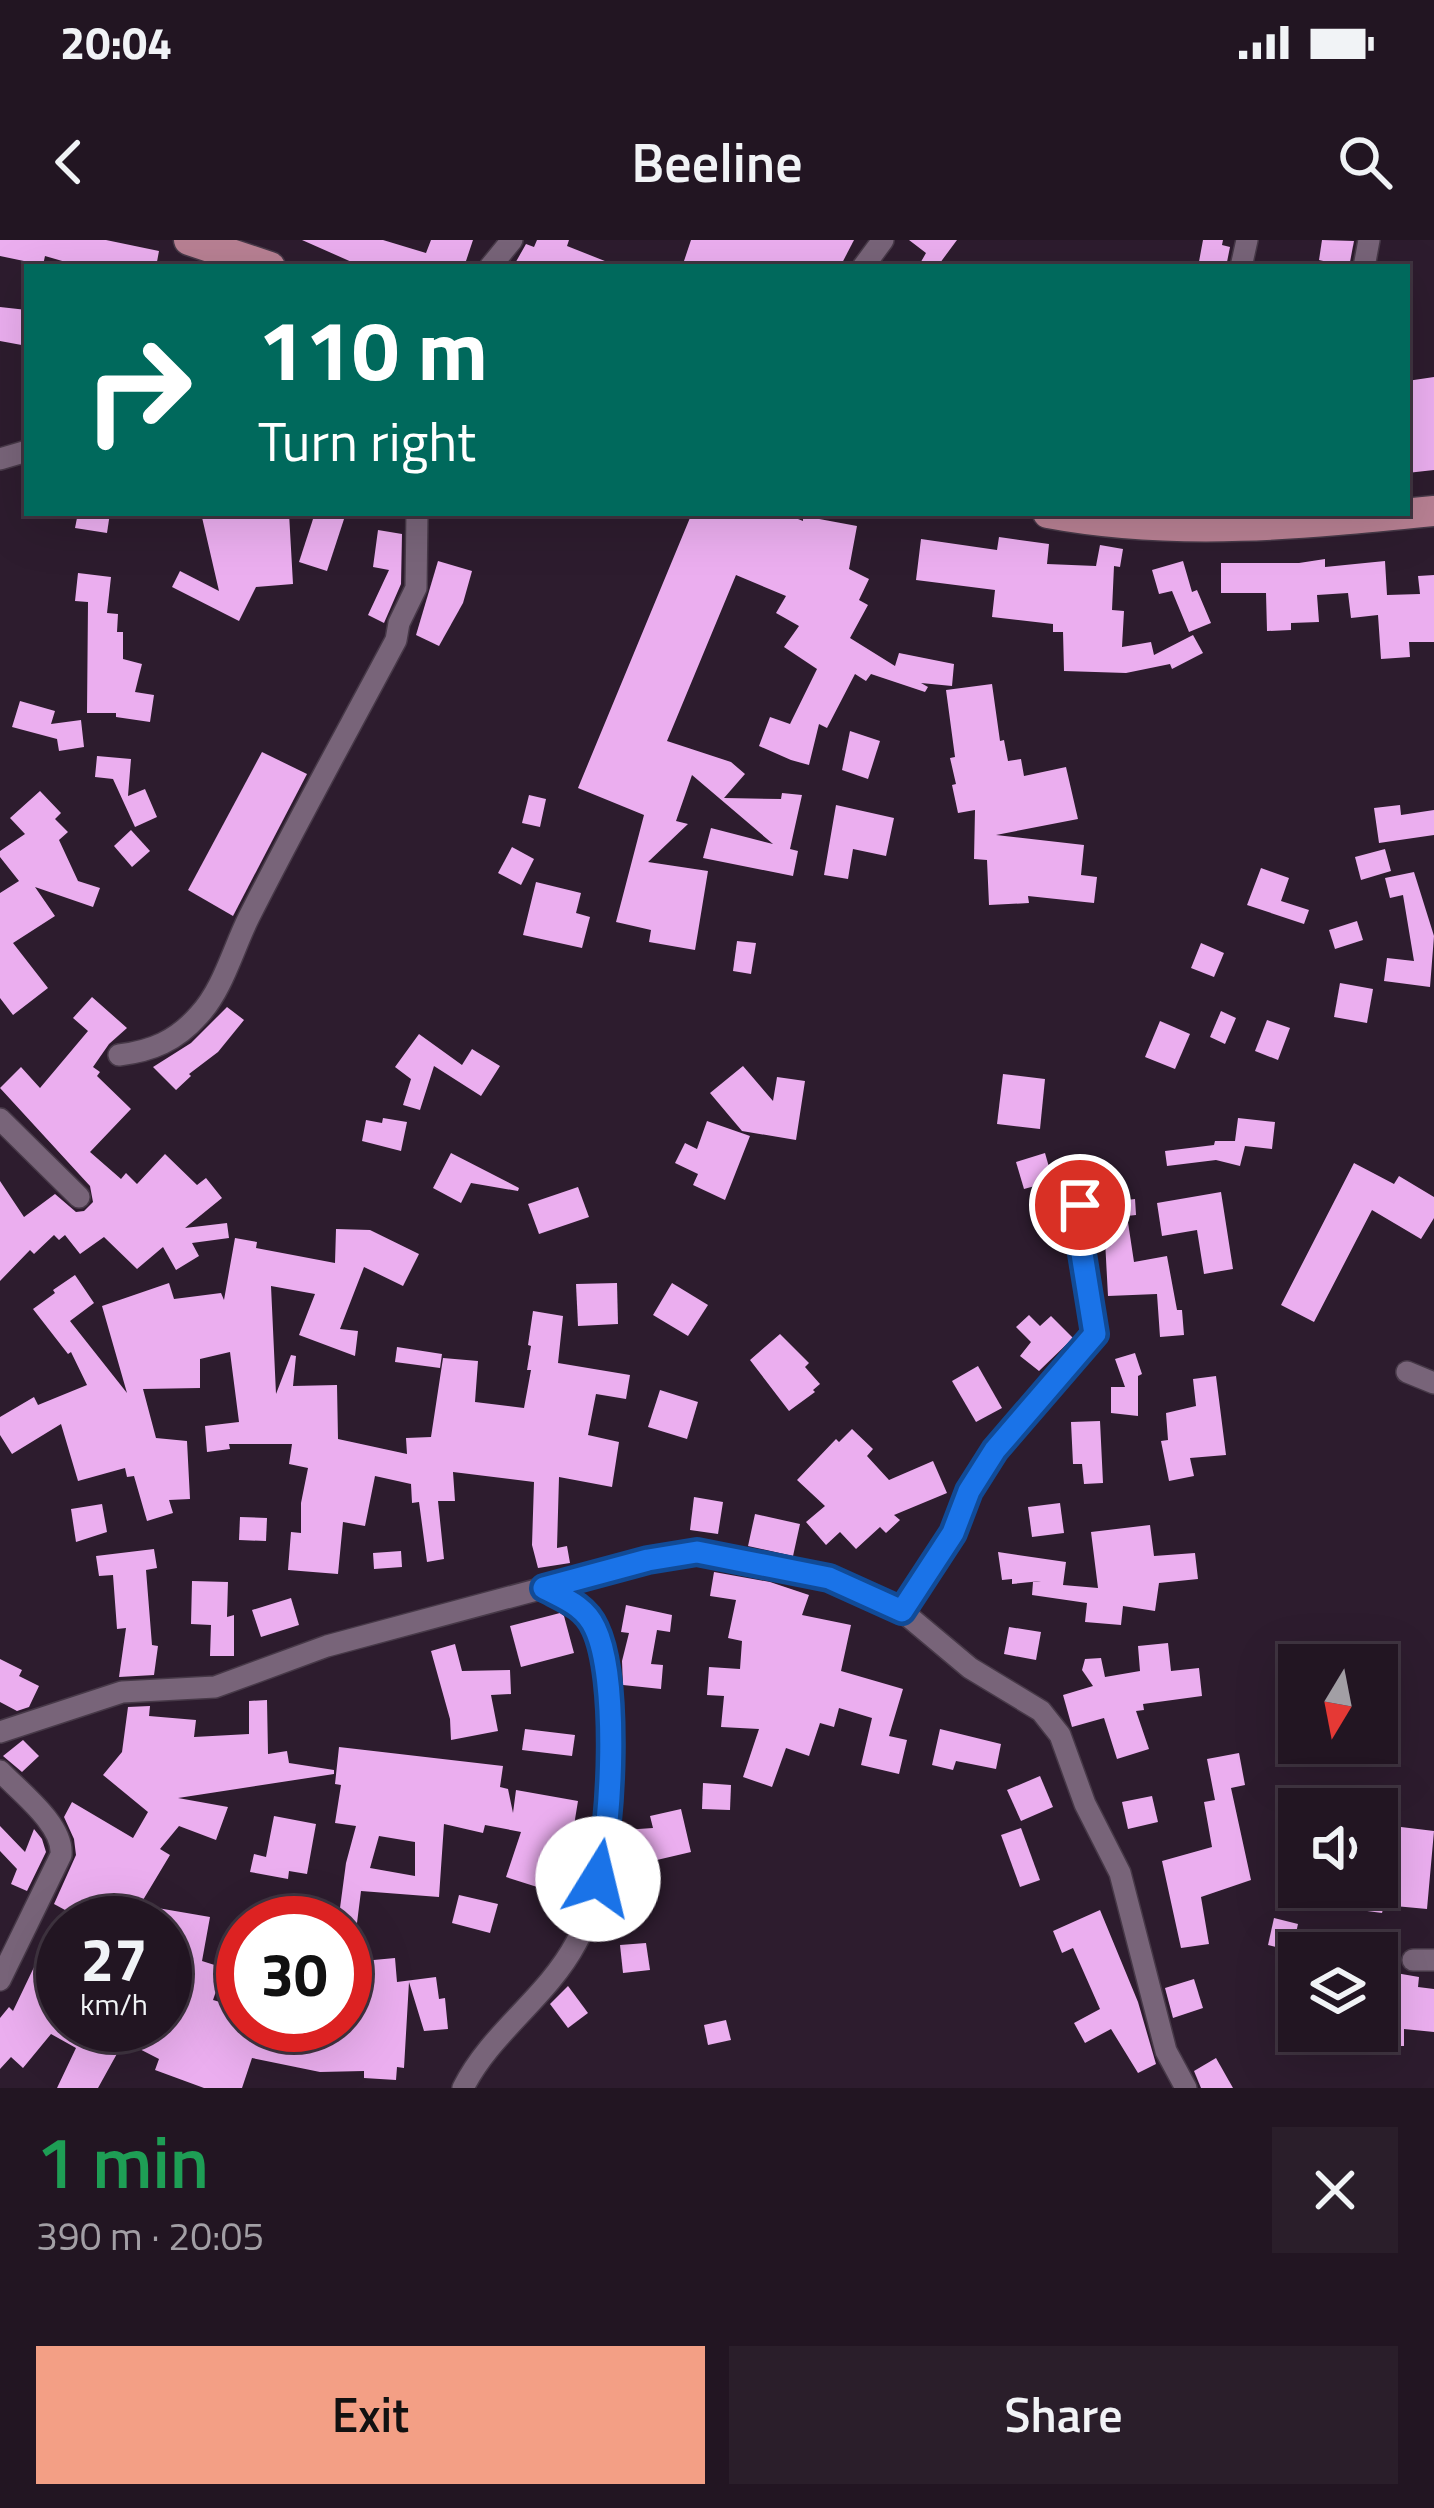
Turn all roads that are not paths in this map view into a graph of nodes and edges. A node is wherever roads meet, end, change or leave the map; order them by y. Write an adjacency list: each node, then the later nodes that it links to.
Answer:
1 (189, 240): 3 (main road)
2 (512, 240): 4 (street)
3 (261, 264)
4 (492, 264)
5 (417, 516): 8 (street)
6 (1067, 516): 7 (main road)
7 (1366, 516)
8 (119, 1055)
9 (0, 1119): 11 (street)
10 (1080, 1174): 15 (street)
11 (79, 1197)
12 (1407, 1372): 13 (street)
13 (1434, 1383)
14 (544, 1588): 15 (street); 16 (street); 19 (street)
15 (902, 1611): 20 (street)
16 (0, 1732)
17 (0, 1771): 18 (street)
18 (0, 1980)
19 (463, 2088)
20 (1186, 2088)

